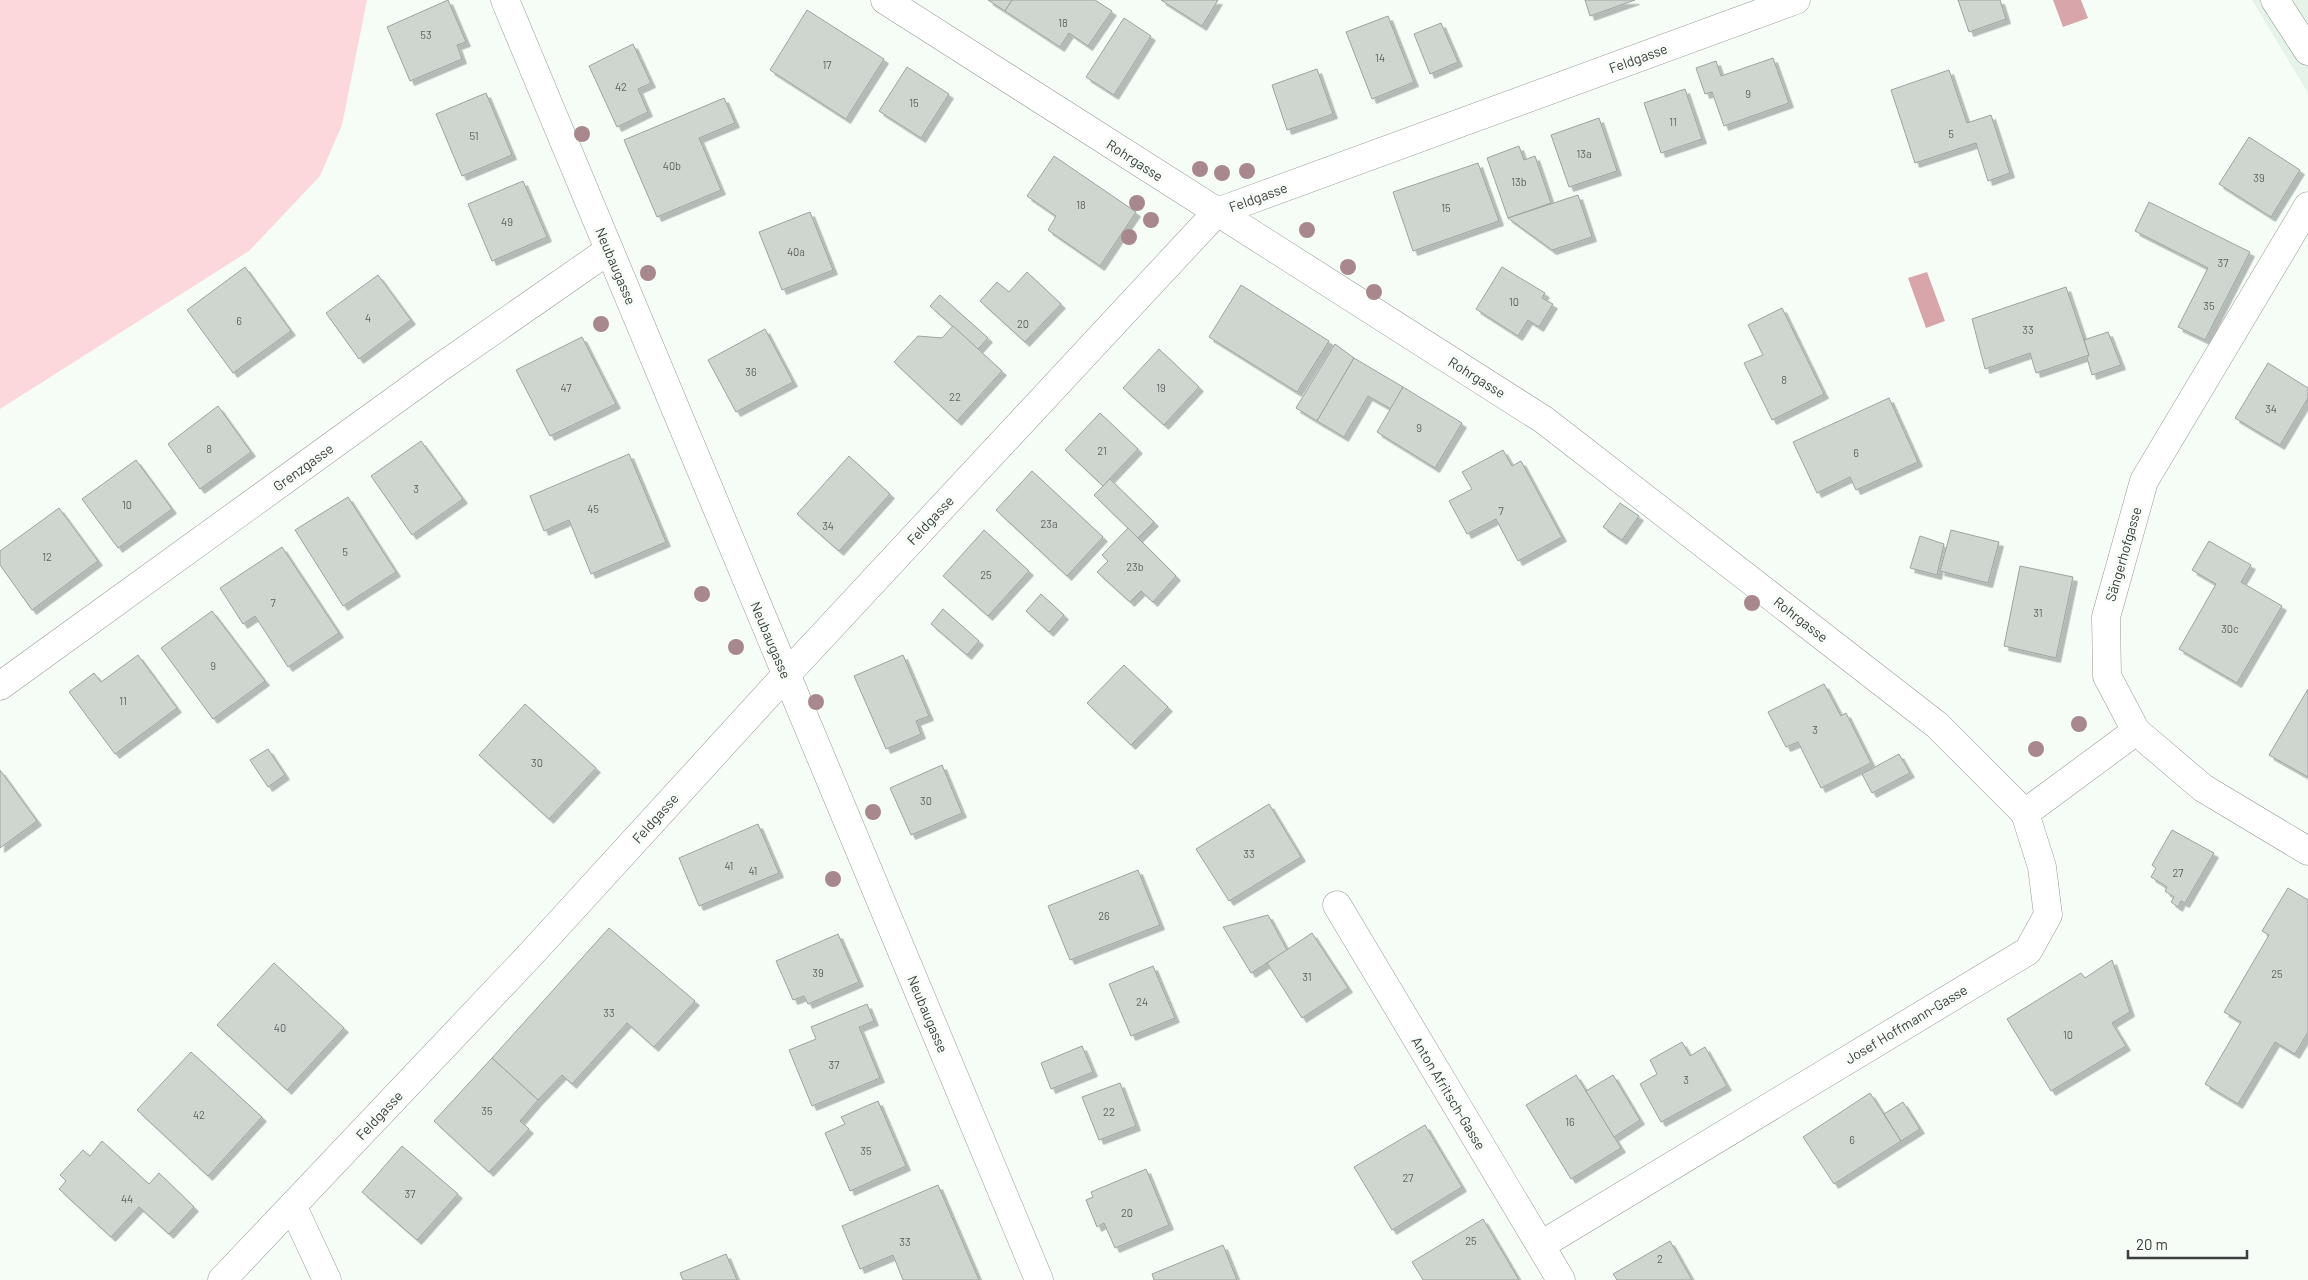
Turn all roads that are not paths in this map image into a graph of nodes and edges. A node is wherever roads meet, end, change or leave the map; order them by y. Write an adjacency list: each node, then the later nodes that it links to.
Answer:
1 (505, 0): 8 (street, Neubaugasse)
2 (885, 0): 7 (street, Rohrgasse)
3 (1796, 0): 7 (street, Feldgasse)
4 (2275, 0): 5 (street)
5 (2308, 51)
6 (2308, 206): 11 (street, Sängerhofgasse)
7 (1217, 212): 9 (street, Feldgasse); 12 (street, Rohrgasse)
8 (609, 250): 9 (street, Neubaugasse); 10 (street, Grenzgasse)
9 (786, 675): 15 (street, Feldgasse); 19 (street, Neubaugasse)
10 (0, 686)
11 (2136, 731): 12 (street); 13 (street, Sängerhofgasse)
12 (2025, 813): 16 (street, Josef Hoffmann-Gasse)
13 (2308, 852)
14 (1337, 905): 16 (street, Anton Afritsch-Gasse)
15 (292, 1207): 17 (street, Feldgasse); 18 (street)
16 (1541, 1245): 20 (street, Anton Afritsch-Gasse)
17 (222, 1280)
18 (327, 1280)
19 (1039, 1280)
20 (1561, 1280)

